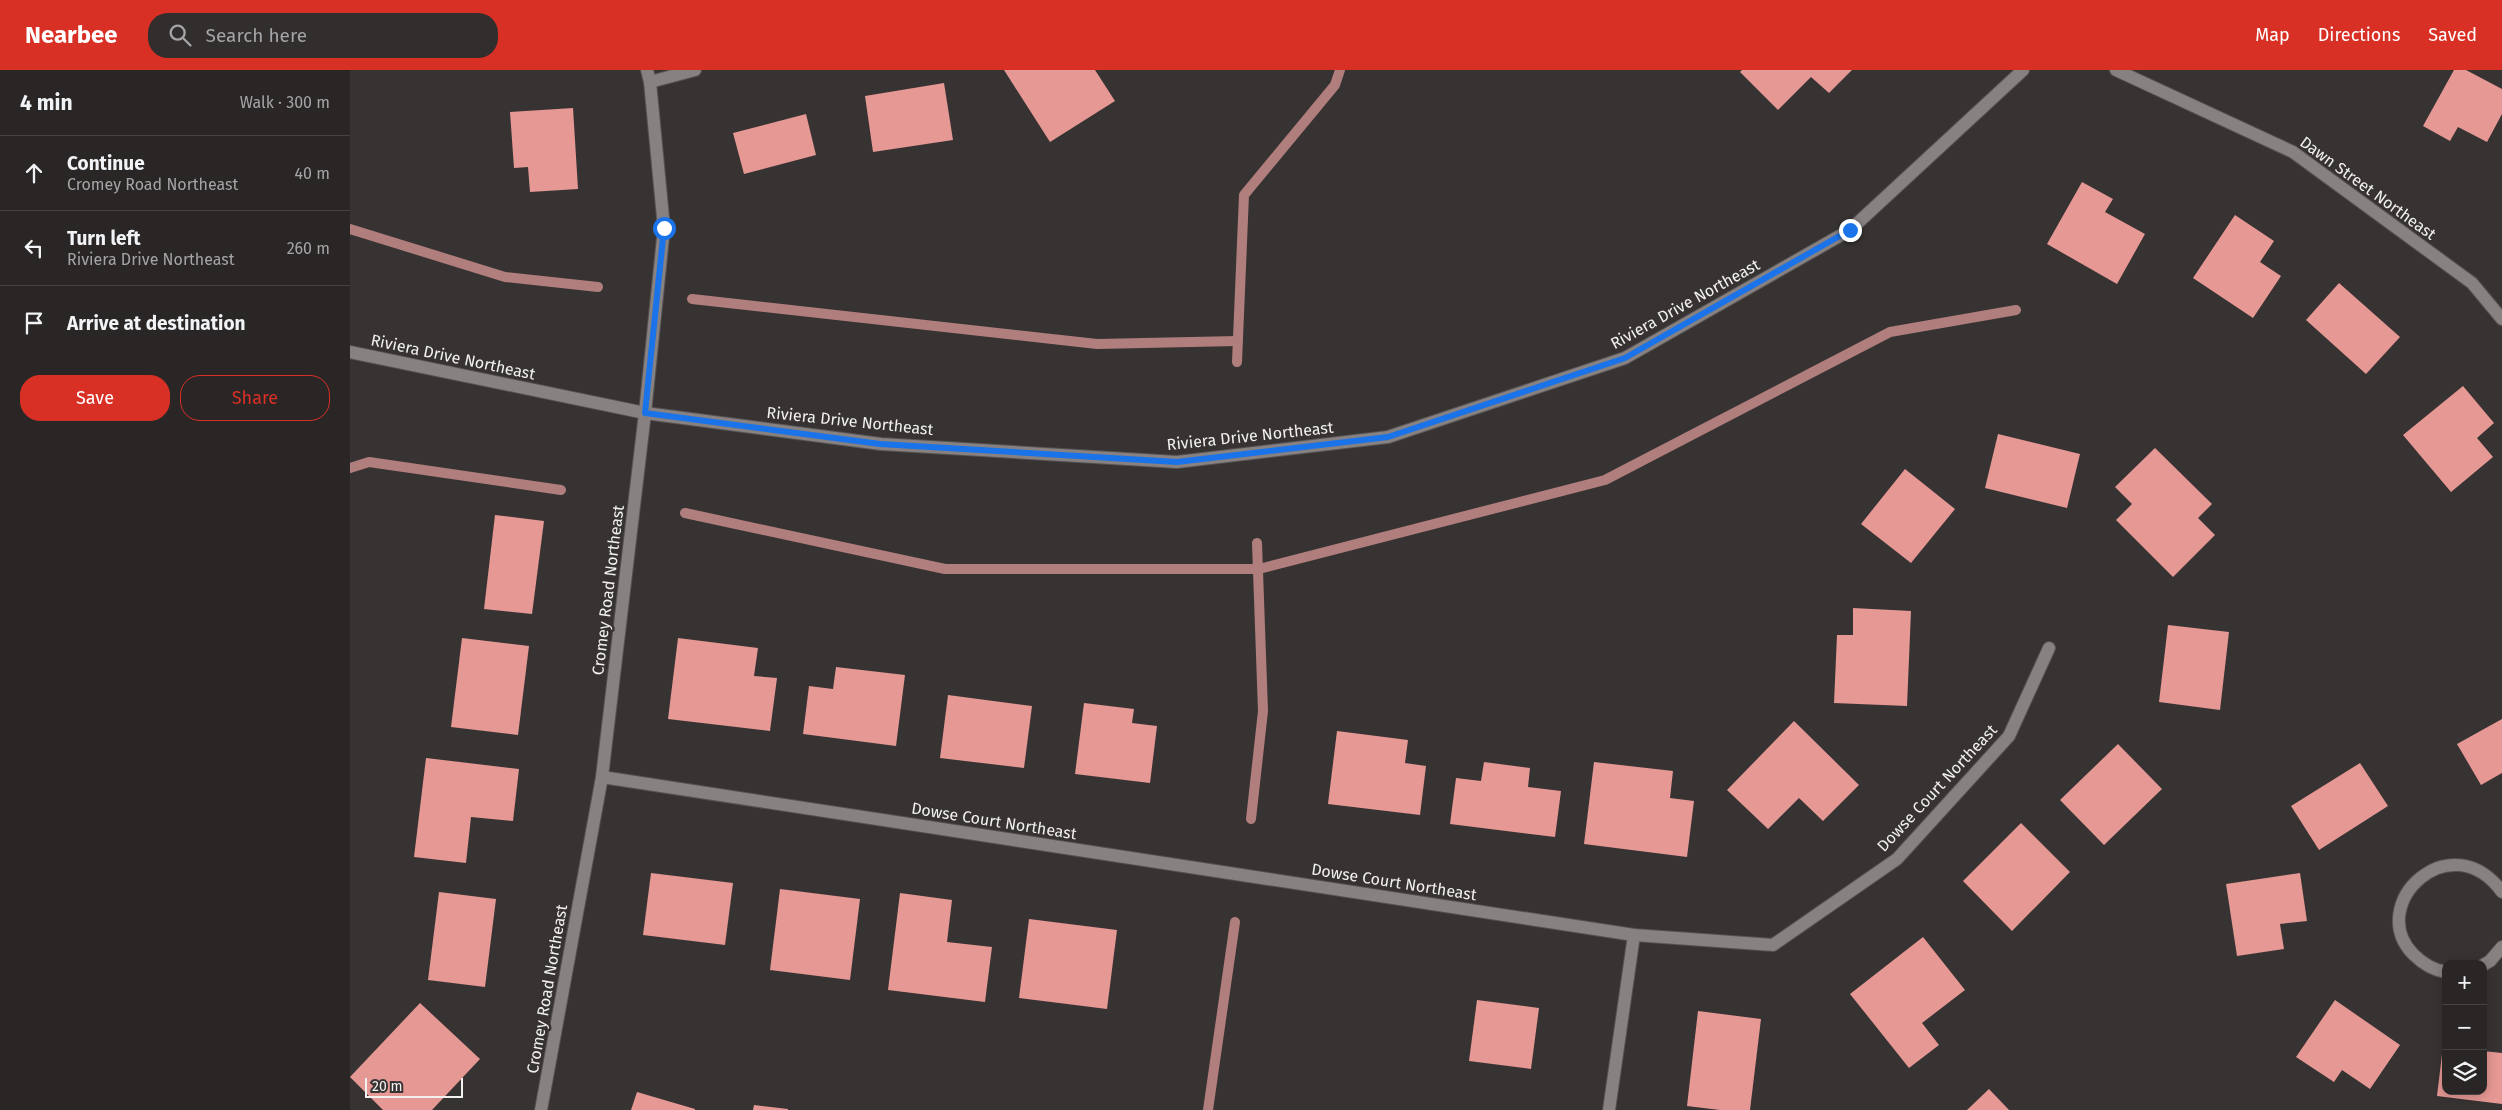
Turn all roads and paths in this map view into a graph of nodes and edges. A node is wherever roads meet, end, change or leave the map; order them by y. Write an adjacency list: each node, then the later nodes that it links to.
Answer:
1 (695, 70): 4 (street)
2 (2023, 70): 7 (street, Riviera Drive Northeast)
3 (2116, 70): 5 (street, Dawn Street Northeast)
4 (648, 76): 7 (street, Cromey Road Northeast)
5 (2502, 319)
6 (350, 352): 7 (street, Riviera Drive Northeast)
7 (645, 413): 9 (street, Cromey Road Northeast)
8 (2049, 648): 11 (street, Dowse Court Northeast)
9 (602, 777): 11 (street, Dowse Court Northeast); 15 (street, Cromey Road Northeast)
10 (2502, 892): 14 (street)
11 (1634, 935): 16 (street)
12 (2502, 947): 13 (street)
13 (2487, 962)
14 (2442, 970)
15 (541, 1110)
16 (1609, 1110)

